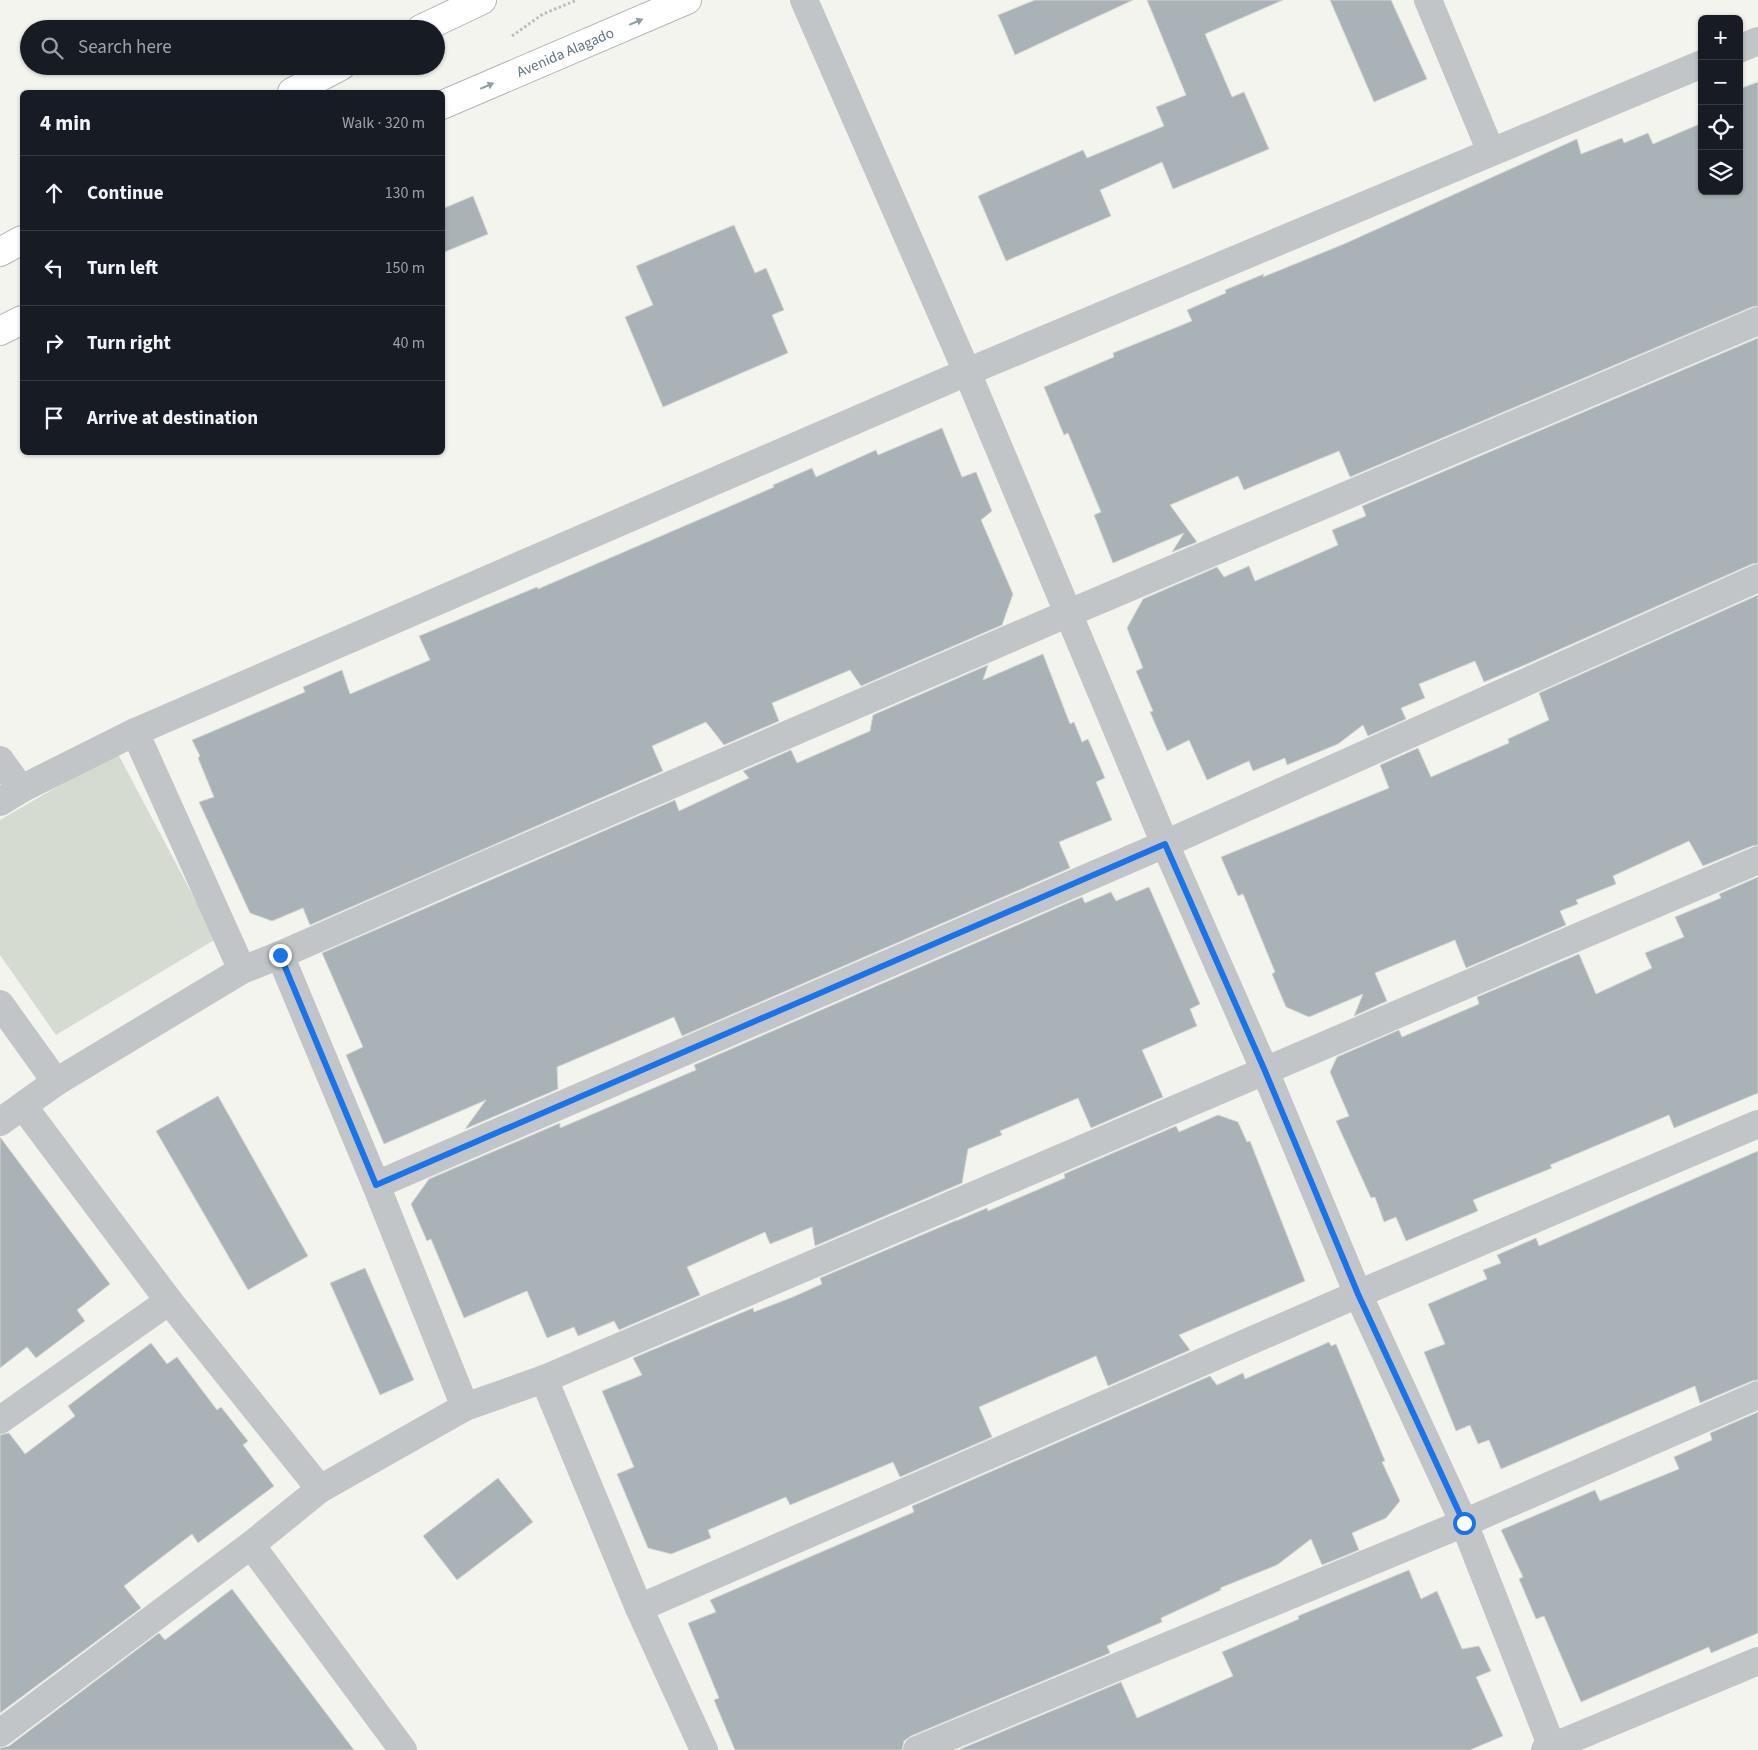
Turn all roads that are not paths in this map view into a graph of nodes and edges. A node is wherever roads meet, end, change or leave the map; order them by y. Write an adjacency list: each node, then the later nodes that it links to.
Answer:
1 (482, 0): 5 (main road)
2 (687, 0): 11 (main road, Avenida Alagado, one-way to 2)
3 (804, 0): 18 (street)
4 (1428, 0): 12 (street)
5 (440, 20)
6 (1758, 41): 7 (street)
7 (1743, 47)
8 (1698, 66): 12 (street)
9 (334, 78): 10 (main road)
10 (298, 90)
11 (445, 104)
12 (1491, 152): 18 (street)
13 (20, 241): 14 (main road)
14 (0, 252)
15 (20, 321): 17 (main road)
16 (1758, 321): 20 (street)
17 (0, 331)
18 (967, 372): 20 (street); 21 (street)
19 (1758, 578): 24 (street)
20 (1069, 613): 24 (street); 26 (street)
21 (135, 732): 23 (street); 27 (street)
22 (0, 760): 23 (street)
23 (10, 795)
24 (1165, 844): 29 (street); 34 (street)
25 (1758, 860): 29 (street)
26 (280, 955): 27 (street); 34 (street)
27 (242, 970): 30 (street)
28 (0, 1004): 30 (street)
29 (1265, 1071): 35 (street); 37 (street)
30 (56, 1082): 31 (street)
31 (22, 1106): 32 (street); 36 (street)
32 (0, 1122)
33 (1758, 1124): 35 (street)
34 (376, 1185): 39 (street)
35 (1358, 1294): 42 (street); 44 (street)
36 (169, 1300): 40 (street); 41 (street)
37 (544, 1378): 39 (street); 44 (street)
38 (1758, 1396): 42 (street)
39 (466, 1407): 41 (street)
40 (0, 1420)
41 (320, 1489): 43 (street)
42 (1464, 1523): 48 (street); 50 (street)
43 (251, 1545): 46 (street); 47 (street)
44 (639, 1608): 49 (street)
45 (1758, 1661): 48 (street)
46 (0, 1733)
47 (395, 1747)
48 (1548, 1748)
49 (704, 1750)
50 (917, 1750)

